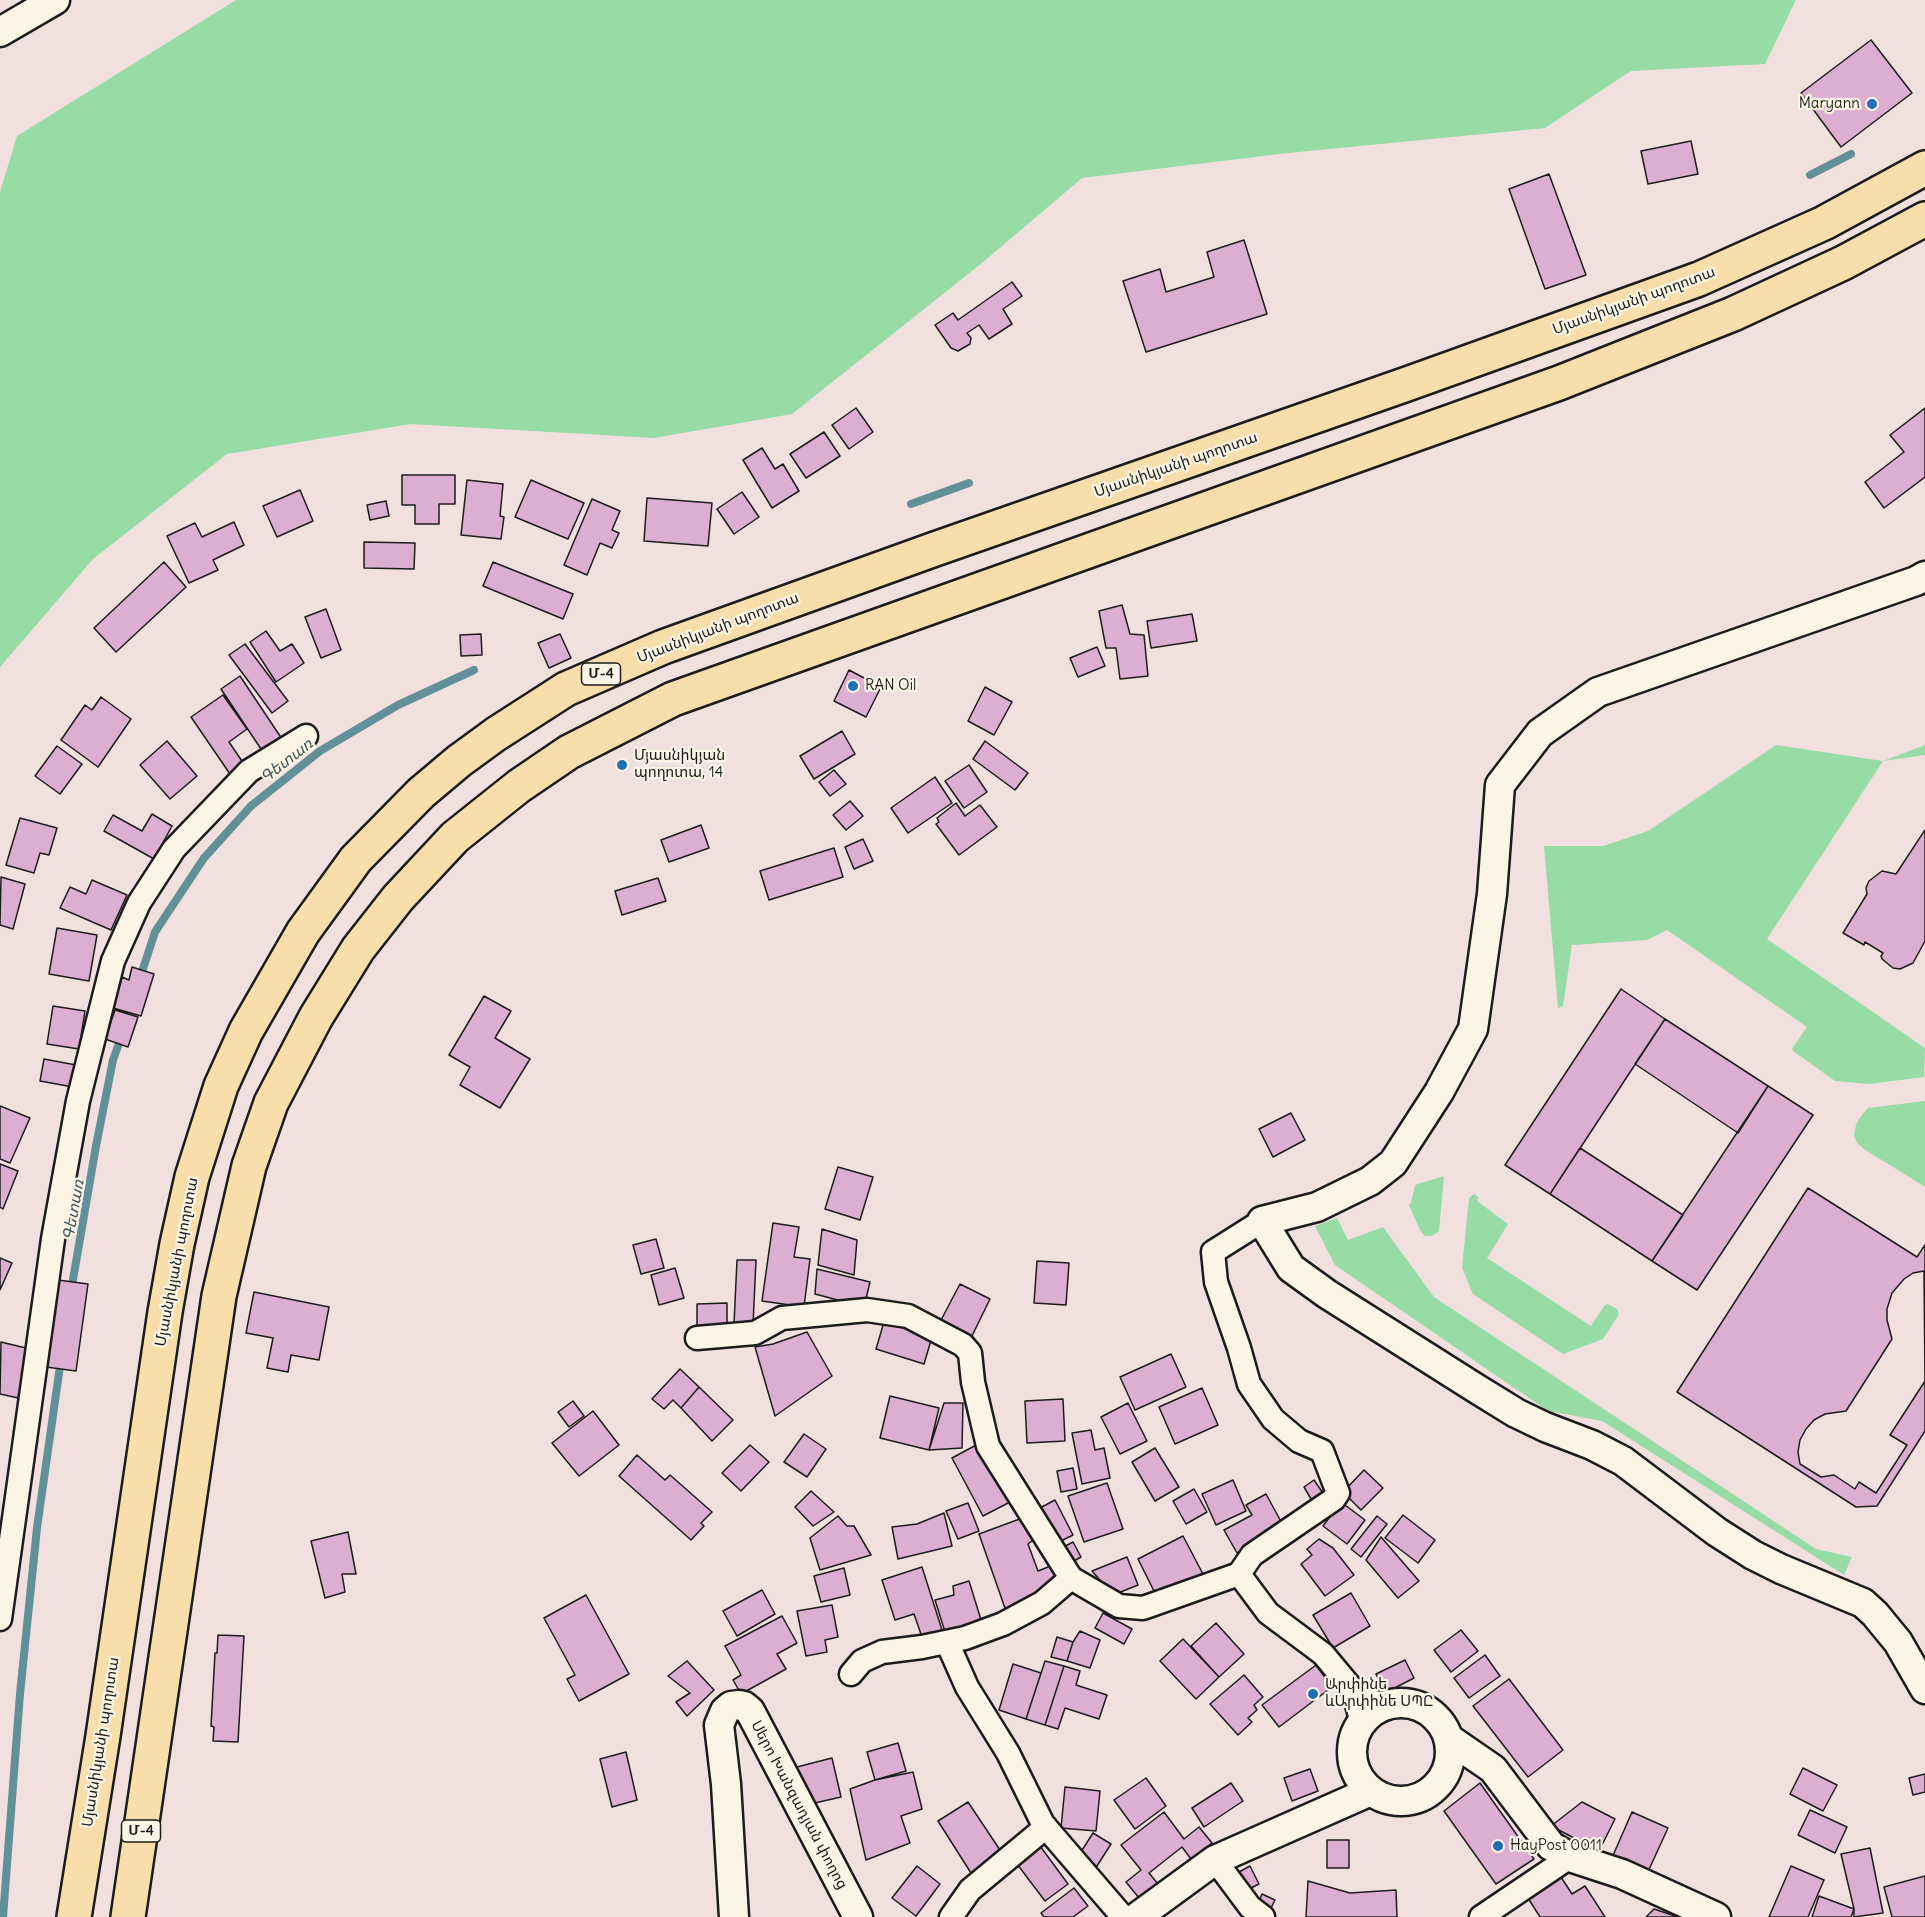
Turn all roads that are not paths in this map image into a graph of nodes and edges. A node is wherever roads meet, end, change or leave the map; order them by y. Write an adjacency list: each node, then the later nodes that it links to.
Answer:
1 (56, 0): 2 (street)
2 (0, 32)
3 (1925, 168): 21 (highway, Մյասնիկյանի պողոտա / Մ-4)
4 (1925, 219): 22 (highway, Մ-4)
5 (1925, 576): 7 (street)
6 (306, 736): 11 (street)
7 (1262, 1221): 9 (street); 14 (street)
8 (697, 1338): 10 (street)
9 (1239, 1574): 10 (street); 15 (street)
10 (1071, 1578): 12 (street)
11 (0, 1619)
12 (947, 1642): 13 (street); 18 (street)
13 (851, 1674)
14 (1925, 1689)
15 (1372, 1715): 16 (street); 17 (street)
16 (1459, 1762): 17 (street); 19 (street)
17 (1371, 1791): 20 (street)
18 (1046, 1827): 25 (street); 26 (street)
19 (1570, 1857): 29 (street); 30 (street)
20 (1215, 1860): 27 (street); 28 (street)
21 (74, 1917)
22 (128, 1917)
23 (734, 1917): 24 (street, Սերո Խանզադյան փողոց)
24 (858, 1917)
25 (951, 1917)
26 (1122, 1917)
27 (1137, 1917)
28 (1263, 1917)
29 (1481, 1917)
30 (1716, 1917)

